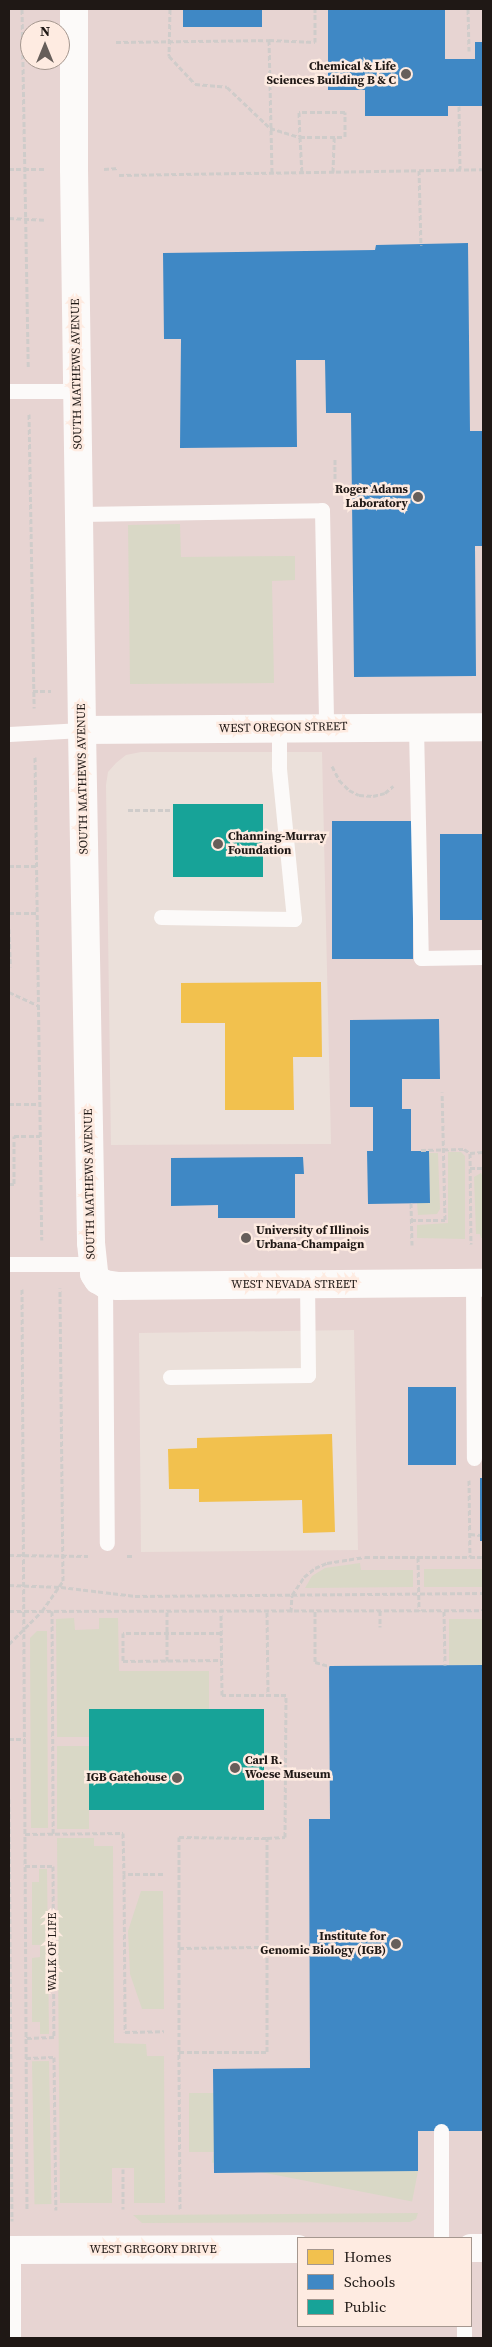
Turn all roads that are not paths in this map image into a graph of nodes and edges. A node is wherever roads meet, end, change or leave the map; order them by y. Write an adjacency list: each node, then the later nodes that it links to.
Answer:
1 (74, 9): 3 (street, SOUTH MATHEWS AVENUE)
2 (9, 391): 3 (lane)
3 (77, 391): 4 (street, SOUTH MATHEWS AVENUE)
4 (80, 514): 5 (lane); 9 (street, SOUTH MATHEWS AVENUE)
5 (326, 727): 6 (street, WEST OREGON STREET); 8 (street, WEST OREGON STREET)
6 (416, 727): 7 (street, WEST OREGON STREET); 12 (lane)
7 (483, 727)
8 (279, 728): 9 (street, WEST OREGON STREET); 11 (lane)
9 (82, 730): 10 (lane); 14 (street, SOUTH MATHEWS AVENUE)
10 (9, 734)
11 (161, 917)
12 (483, 957)
13 (9, 1264): 14 (lane)
14 (98, 1274): 16 (street, WEST NEVADA STREET); 19 (lane, SOUTH MATHEWS AVENUE)
15 (478, 1283): 16 (street, WEST NEVADA STREET); 18 (lane)
16 (307, 1285): 17 (lane)
17 (170, 1377)
18 (474, 1458)
19 (107, 1543)
20 (440, 2131): 21 (lane)
21 (441, 2237)
22 (11, 2242): 23 (street, WEST GREGORY DRIVE); 24 (lane)
23 (297, 2249)
24 (13, 2338)

